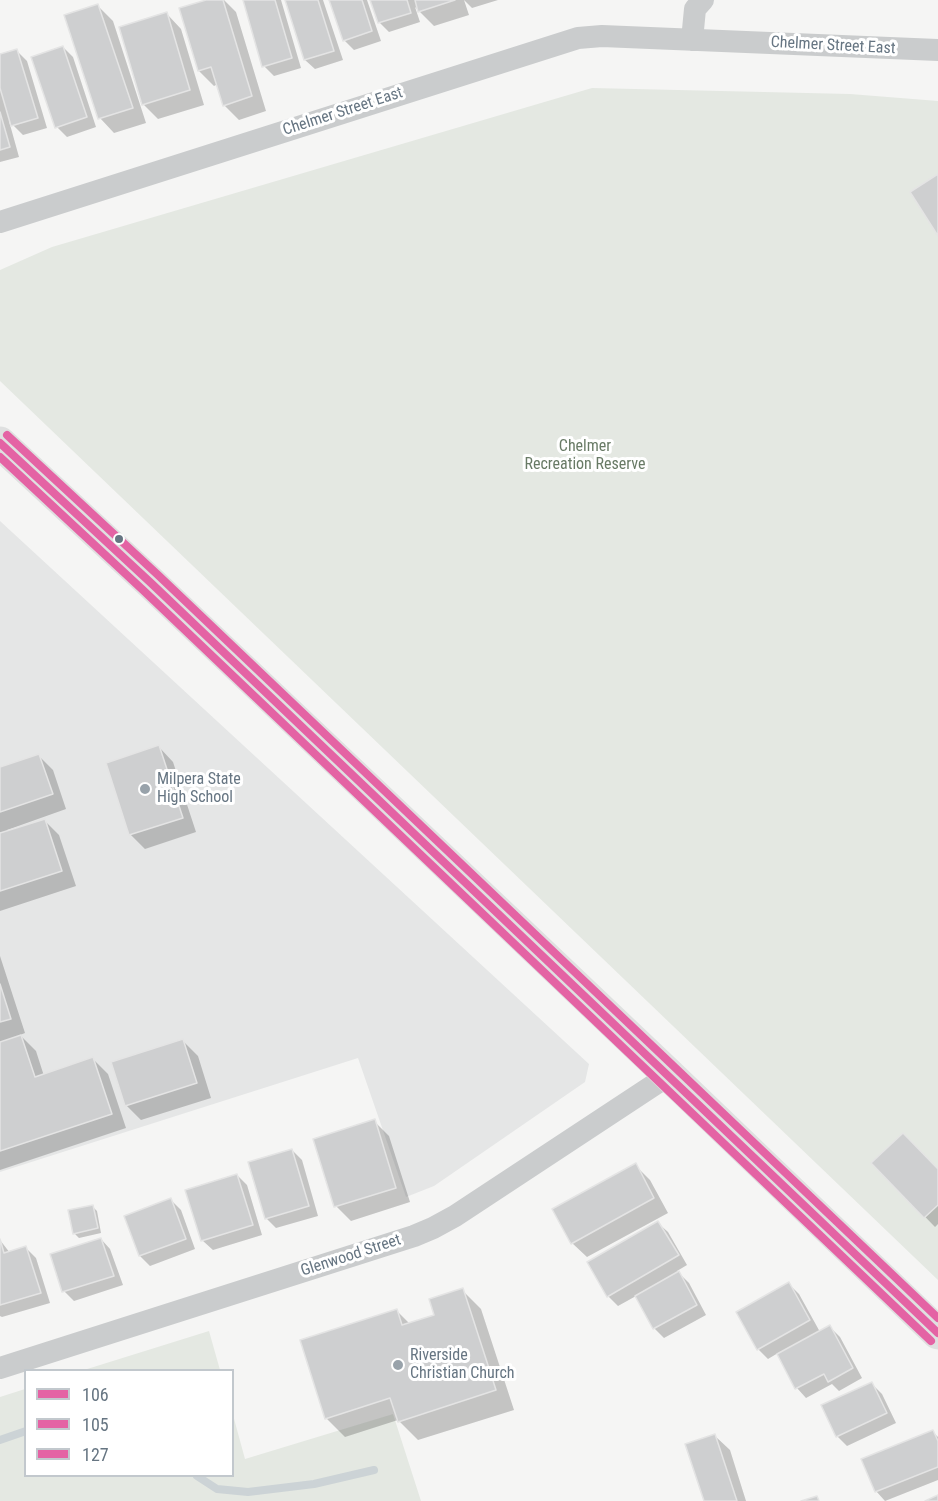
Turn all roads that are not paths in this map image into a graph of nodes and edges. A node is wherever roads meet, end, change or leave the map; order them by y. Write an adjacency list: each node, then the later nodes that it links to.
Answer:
1 (703, 0): 2 (street)
2 (692, 40): 3 (street, Chelmer Street East); 4 (street, Chelmer Street East)
3 (938, 50)
4 (0, 222)
5 (0, 443): 6 (main road)
6 (669, 1075): 7 (main road); 8 (street, Glenwood Street)
7 (938, 1333)
8 (0, 1368)

